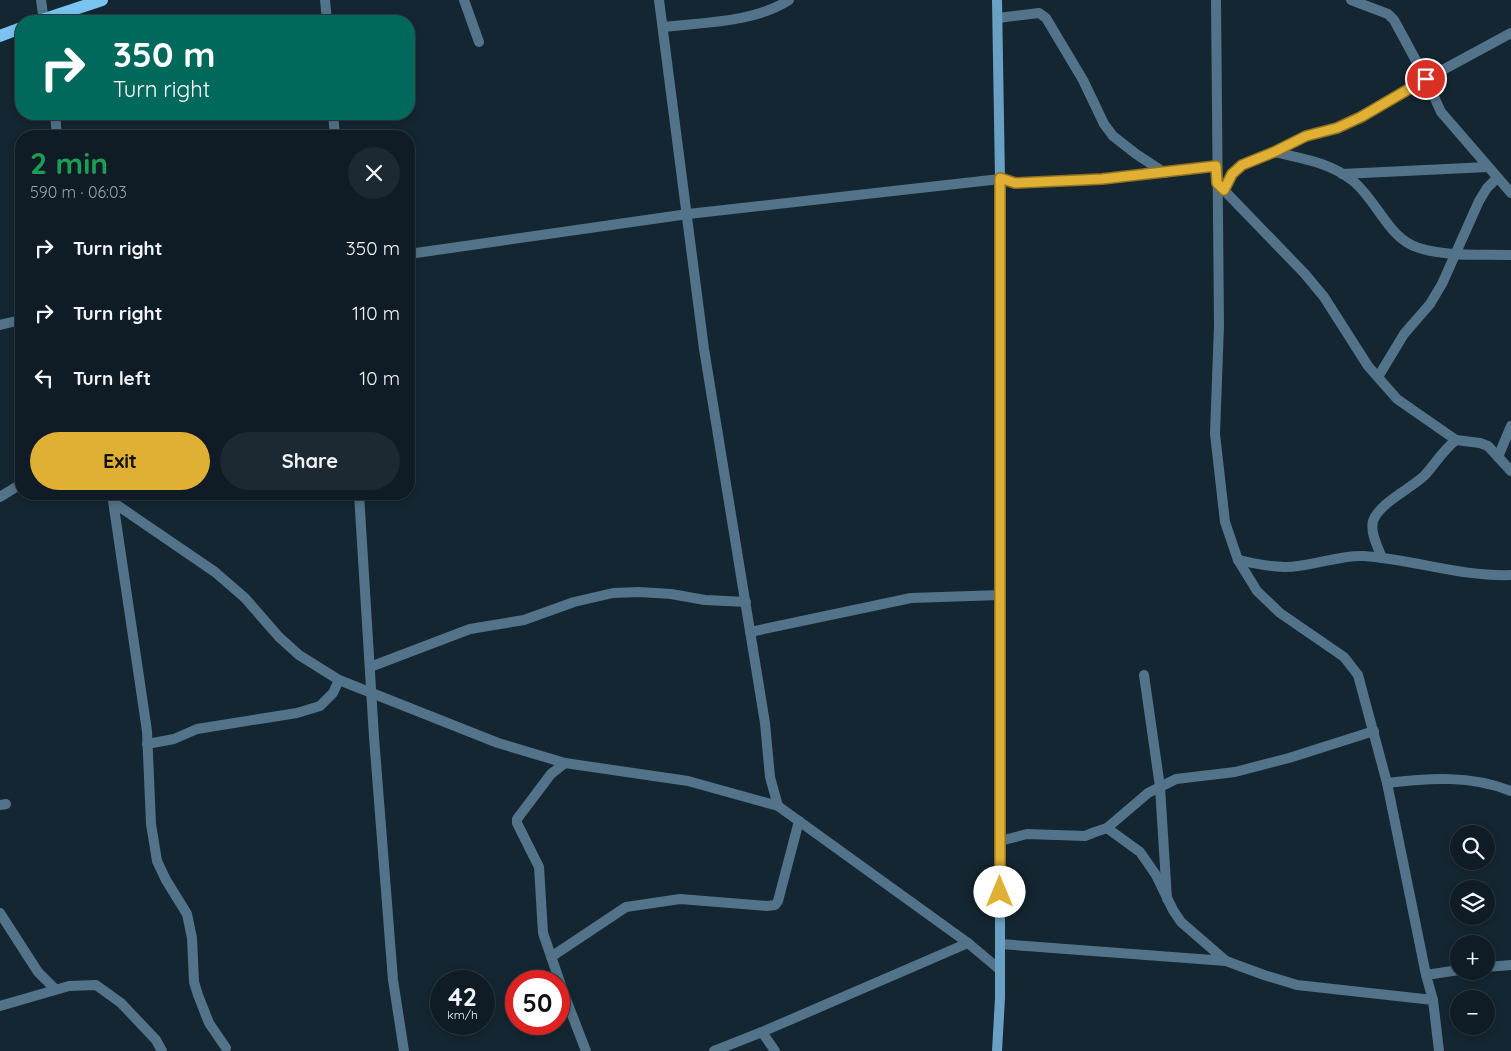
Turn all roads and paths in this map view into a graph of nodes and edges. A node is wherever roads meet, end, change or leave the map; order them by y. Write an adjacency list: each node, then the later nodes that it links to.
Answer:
1 (41, 0): 10 (street)
2 (102, 0): 11 (main road)
3 (325, 0): 12 (street)
4 (464, 0): 18 (street)
5 (659, 0): 14 (street)
6 (789, 0): 14 (street)
7 (998, 0): 13 (main road)
8 (1217, 0): 21 (street)
9 (1352, 0): 19 (street)
10 (42, 15)
11 (59, 15)
12 (326, 15)
13 (998, 18): 23 (street); 25 (main road)
14 (663, 27): 29 (street)
15 (15, 30): 17 (main road)
16 (1511, 33): 19 (street)
17 (0, 36)
18 (479, 42)
19 (1426, 79): 20 (street); 22 (street)
20 (1274, 152): 24 (street); 27 (street)
21 (1216, 166): 23 (street); 27 (street)
22 (1488, 167): 24 (street); 26 (street)
23 (1165, 172): 25 (street)
24 (1342, 174): 31 (street)
25 (1000, 178): 29 (street); 48 (main road)
26 (1497, 178): 28 (street); 31 (street)
27 (1220, 187): 35 (street); 46 (street)
28 (1511, 193)
29 (688, 214): 30 (street); 49 (street)
30 (415, 253)
31 (1455, 254): 32 (street); 35 (street)
32 (1511, 255)
33 (15, 321): 34 (street)
34 (0, 324)
35 (1378, 377): 37 (street)
36 (1511, 426): 38 (street)
37 (1456, 440): 38 (street); 45 (street)
38 (1498, 458): 39 (street)
39 (1511, 471)
40 (15, 488): 41 (street)
41 (0, 497)
42 (113, 500): 56 (street)
43 (116, 500): 53 (street)
44 (359, 500): 51 (street)
45 (1382, 558): 46 (street); 47 (street)
46 (1238, 560): 55 (street)
47 (1511, 575)
48 (1001, 596): 50 (street); 64 (main road)
49 (746, 602): 50 (street); 51 (street)
50 (750, 632): 61 (street)
51 (370, 667): 54 (street)
52 (1144, 675): 59 (street)
53 (339, 680): 54 (street); 56 (street)
54 (371, 692): 57 (street); 83 (street)
55 (1374, 731): 58 (street); 59 (street)
56 (147, 744): 81 (street)
57 (565, 763): 61 (street); 69 (street)
58 (1387, 783): 60 (street); 75 (street)
59 (1160, 786): 63 (street); 65 (street)
60 (1511, 791)
61 (778, 806): 62 (street)
62 (799, 821): 67 (street); 69 (street)
63 (1106, 828): 64 (street); 65 (street)
64 (1000, 841): 68 (main road)
65 (1167, 899): 70 (street)
66 (0, 913): 76 (street)
67 (968, 943): 73 (street); 79 (street)
68 (1000, 944): 70 (street); 73 (main road)
69 (551, 957): 84 (street)
70 (1226, 961): 77 (street)
71 (1511, 965): 72 (street)
72 (1495, 966)
73 (999, 969): 87 (main road)
74 (1450, 971): 75 (street)
75 (1426, 975): 77 (street)
76 (55, 989): 78 (street); 82 (street)
77 (1434, 1000): 88 (street)
78 (0, 1006)
79 (762, 1032): 80 (street); 86 (street)
80 (733, 1047): 85 (street)
81 (226, 1048)
82 (162, 1051)
83 (404, 1051)
84 (586, 1051)
85 (714, 1051)
86 (774, 1051)
87 (997, 1051)
88 (1439, 1051)

